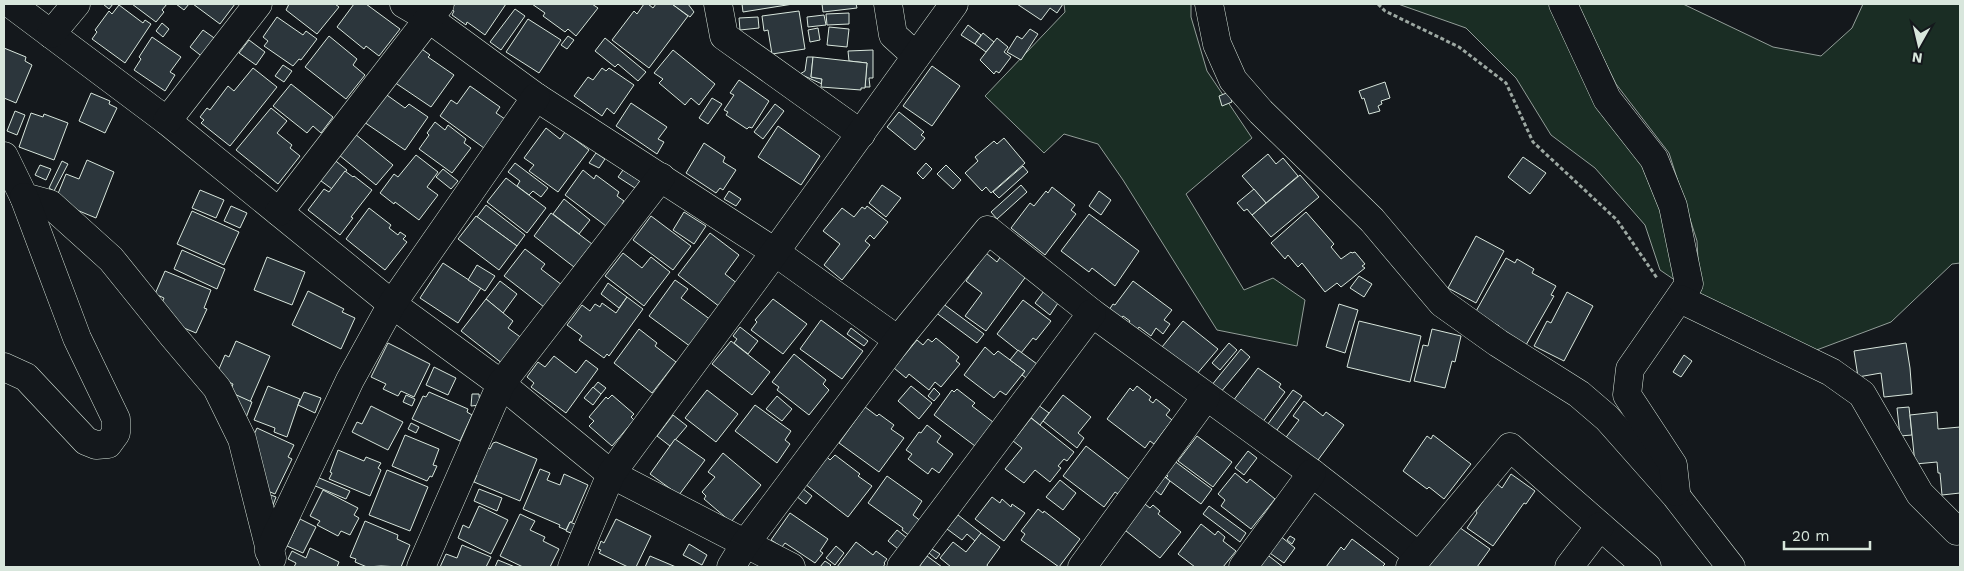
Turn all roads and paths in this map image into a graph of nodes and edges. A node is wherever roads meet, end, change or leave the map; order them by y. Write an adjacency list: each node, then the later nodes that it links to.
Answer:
1 (11, 4): 12 (street)
2 (76, 4): 12 (street)
3 (258, 4): 15 (street)
4 (404, 4): 11 (street)
5 (718, 4): 16 (street)
6 (888, 4): 13 (street)
7 (954, 4): 13 (street)
8 (1209, 4): 31 (street)
9 (1378, 4): 22 (path)
10 (1563, 4): 22 (street)
11 (434, 11): 14 (street); 20 (street)
12 (51, 34): 15 (street)
13 (916, 56): 16 (street)
14 (536, 97): 18 (street); 23 (street)
15 (167, 121): 20 (street)
16 (861, 134): 21 (street)
17 (4, 156): 19 (street)
18 (662, 177): 21 (street); 27 (street)
19 (24, 197): 26 (street); 35 (street)
20 (279, 212): 23 (street)
21 (775, 252): 25 (street); 30 (street)
22 (1680, 299): 31 (street); 33 (street)
23 (392, 304): 27 (street); 35 (street)
24 (1092, 313): 25 (street); 28 (street); 41 (street)
25 (898, 340): 34 (street)
26 (4, 367)
27 (501, 384): 30 (street); 37 (street)
28 (1206, 397): 29 (street); 42 (street)
29 (1312, 473): 36 (street); 43 (street)
30 (610, 474): 34 (street); 38 (street)
31 (1676, 496): 46 (street)
32 (1600, 526): 36 (street); 44 (street); 45 (street)
33 (1957, 531)
34 (746, 544): 39 (street); 40 (street)
35 (272, 559)
36 (1414, 561)
37 (421, 567)
38 (572, 567)
39 (731, 567)
40 (791, 567)
41 (901, 567)
42 (1082, 567)
43 (1243, 567)
44 (1569, 567)
45 (1647, 567)
46 (1731, 567)

